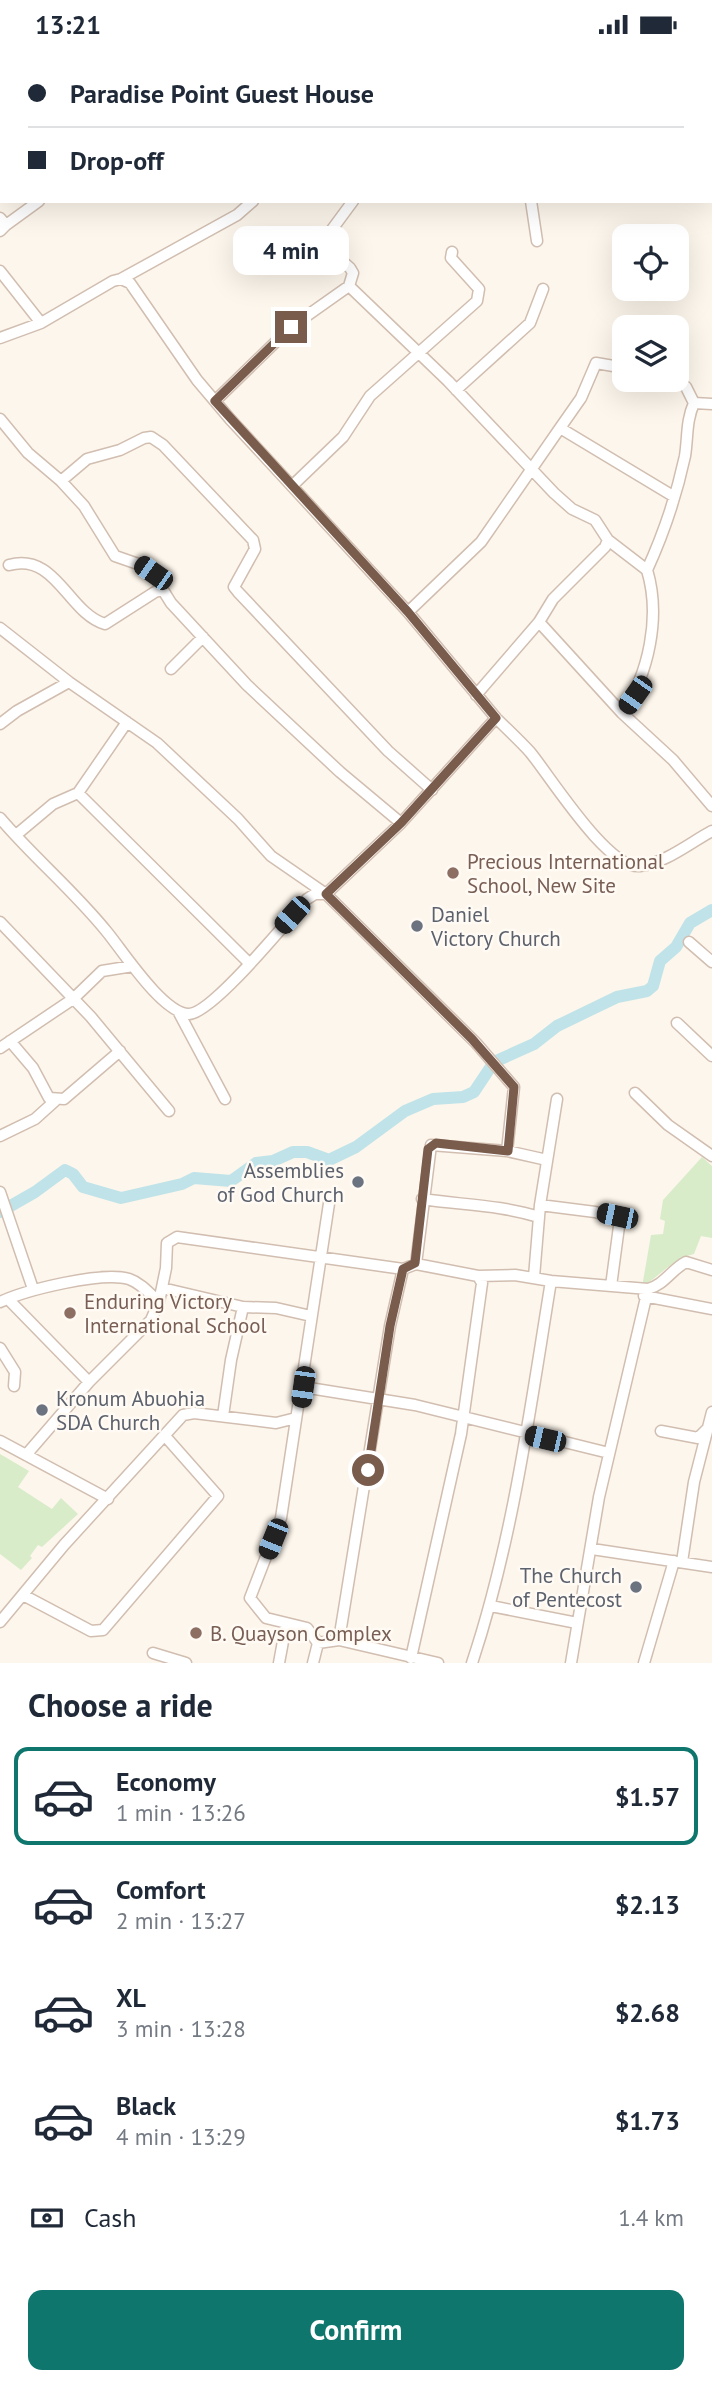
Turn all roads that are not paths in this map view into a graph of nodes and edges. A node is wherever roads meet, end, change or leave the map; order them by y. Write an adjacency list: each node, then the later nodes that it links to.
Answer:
1 (36, 203): 5 (street)
2 (251, 203): 9 (street)
3 (352, 203): 10 (street)
4 (531, 203): 6 (street)
5 (2, 225)
6 (537, 241)
7 (452, 252): 14 (street)
8 (0, 271): 12 (street)
9 (121, 279): 12 (street); 18 (street)
10 (349, 286): 14 (street); 18 (street)
11 (544, 289): 16 (street)
12 (41, 323): 13 (street)
13 (0, 338)
14 (419, 355): 16 (street); 25 (street)
15 (612, 366): 22 (street)
16 (456, 390): 23 (street)
17 (688, 392): 19 (street)
18 (215, 401): 25 (street)
19 (694, 403): 20 (street); 26 (street)
20 (712, 404)
21 (0, 419): 24 (street)
22 (560, 428): 23 (street); 26 (street)
23 (532, 467): 27 (street); 31 (street)
24 (61, 481): 30 (street); 42 (street)
25 (293, 485): 31 (street)
26 (673, 496): 29 (street)
27 (608, 540): 29 (street); 32 (street)
28 (9, 565): 30 (street)
29 (647, 570): 38 (street)
30 (163, 590): 34 (street)
31 (408, 612): 37 (street)
32 (540, 622): 37 (street); 38 (street)
33 (0, 628): 36 (street)
34 (203, 637): 35 (street); 46 (street)
35 (171, 669)
36 (69, 683): 40 (street); 41 (street)
37 (476, 695): 39 (street)
38 (622, 713): 44 (street)
39 (496, 718): 42 (street); 47 (street)
40 (127, 722): 43 (street); 49 (street)
41 (0, 724)
42 (432, 790): 46 (street)
43 (78, 793): 48 (street); 53 (street)
44 (712, 806)
45 (0, 818): 48 (street)
46 (401, 823): 49 (street)
47 (712, 831)
48 (16, 835): 54 (street)
49 (326, 894): 53 (street); 68 (street)
50 (0, 922): 55 (street)
51 (689, 943): 52 (street)
52 (712, 962)
53 (248, 963): 56 (street)
54 (132, 966): 55 (street); 56 (street)
55 (73, 999): 58 (street); 60 (street)
56 (178, 1011): 63 (street)
57 (677, 1023): 61 (street)
58 (10, 1041): 59 (street); 65 (street)
59 (0, 1048)
60 (120, 1051): 65 (street); 66 (street)
61 (712, 1056)
62 (635, 1093): 69 (street)
63 (225, 1099)
64 (557, 1099): 70 (street)
65 (55, 1101): 67 (street)
66 (169, 1111)
67 (0, 1136)
68 (508, 1151): 70 (street); 73 (street)
69 (712, 1156)
70 (547, 1160): 74 (street)
71 (0, 1192): 84 (street)
72 (330, 1196): 75 (street)
73 (422, 1199): 74 (street); 76 (street)
74 (540, 1211): 80 (street); 82 (street)
75 (321, 1258): 77 (street); 83 (street); 90 (street)
76 (415, 1263): 77 (street); 79 (street)
77 (403, 1269): 95 (street)
78 (712, 1270): 85 (street)
79 (478, 1276): 80 (street); 98 (street)
80 (534, 1277): 81 (street)
81 (551, 1281): 82 (street); 102 (street)
82 (611, 1286): 85 (street)
83 (162, 1288): 87 (street); 88 (street)
84 (33, 1289): 86 (street); 87 (street)
85 (646, 1293): 89 (street); 105 (street)
86 (4, 1301): 92 (street)
87 (159, 1302): 92 (street)
88 (243, 1307): 90 (street); 97 (street)
89 (712, 1309)
90 (310, 1316): 94 (street)
91 (0, 1348): 93 (street)
92 (89, 1382): 106 (street)
93 (14, 1386)
94 (303, 1387): 95 (street); 99 (street)
95 (378, 1399): 98 (street); 116 (street)
96 (712, 1412): 100 (street)
97 (223, 1416): 99 (street); 103 (street)
98 (461, 1416): 102 (street); 119 (street)
99 (296, 1418): 115 (street)
100 (711, 1424): 101 (street); 109 (street)
101 (661, 1431)
102 (525, 1434): 105 (street); 112 (street)
103 (165, 1436): 107 (street); 111 (street)
104 (0, 1441): 106 (street)
105 (609, 1453): 108 (street)
106 (26, 1455): 107 (street)
107 (108, 1499): 111 (street)
108 (592, 1549): 109 (street); 114 (street)
109 (678, 1561): 110 (street); 126 (street)
110 (712, 1567)
111 (23, 1595): 113 (street)
112 (491, 1606): 114 (street); 124 (street)
113 (0, 1622)
114 (577, 1623): 125 (street)
115 (286, 1625): 117 (street); 121 (street)
116 (339, 1640): 117 (street); 119 (street)
117 (318, 1643): 122 (street)
118 (153, 1653): 120 (street)
119 (411, 1658): 123 (street)
120 (186, 1663)
121 (279, 1663)
122 (313, 1663)
123 (438, 1663)
124 (472, 1663)
125 (570, 1663)
126 (644, 1663)

